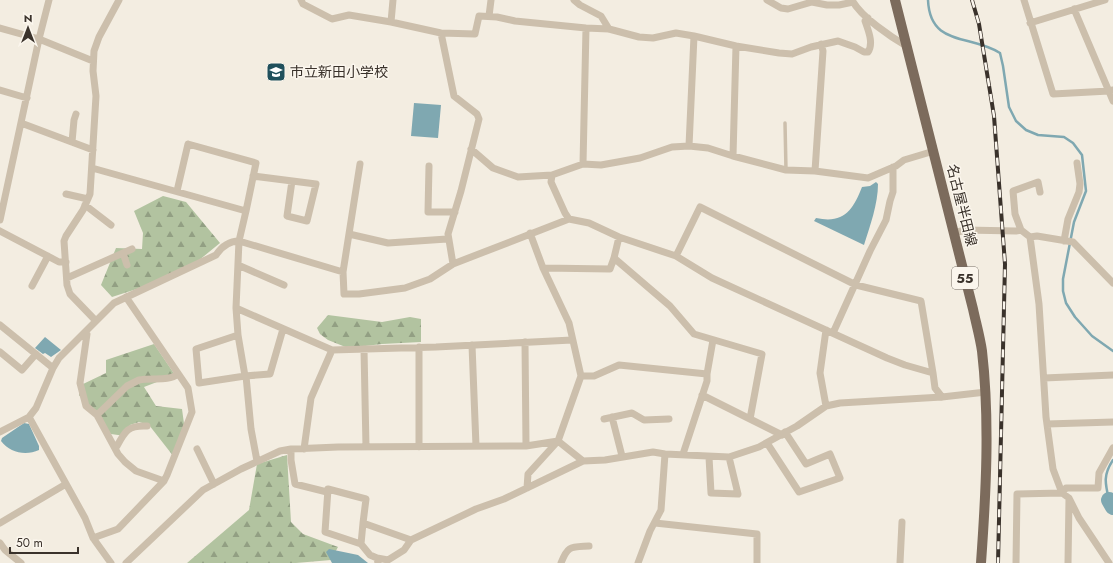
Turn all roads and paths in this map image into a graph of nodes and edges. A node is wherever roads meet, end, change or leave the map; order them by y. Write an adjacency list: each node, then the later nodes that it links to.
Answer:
1 (49, 0): 22 (street)
2 (119, 0): 26 (street)
3 (301, 0): 15 (street)
4 (393, 0): 15 (street)
5 (491, 0): 13 (street)
6 (574, 0): 19 (street)
7 (767, 0): 11 (street)
8 (895, 0): 25 (main road, 名古屋半田線 / 55)
9 (1024, 0): 16 (street)
10 (1105, 0): 12 (street)
11 (853, 1): 14 (street)
12 (1074, 9): 16 (street); 28 (street)
13 (489, 16): 18 (street); 20 (street)
14 (868, 18): 23 (street); 25 (street)
15 (391, 22): 20 (street)
16 (1030, 23): 28 (street)
17 (0, 28): 22 (street)
18 (586, 28): 19 (street); 42 (street)
19 (609, 29): 21 (street)
20 (441, 33): 36 (street)
21 (694, 36): 24 (street); 35 (street)
22 (39, 39): 26 (street); 29 (street)
23 (821, 44): 24 (street); 47 (street)
24 (736, 46): 39 (street)
25 (908, 47): 38 (main road, 名古屋半田線 / 55)
26 (93, 61): 37 (street)
27 (0, 90): 29 (street)
28 (1111, 90): 30 (street)
29 (27, 98): 32 (street)
30 (1113, 101)
31 (76, 114): 34 (street)
32 (21, 123): 34 (street); 53 (street)
33 (785, 123): 46 (lane)
34 (72, 142): 37 (street)
35 (689, 146): 39 (street); 42 (street)
36 (471, 149): 48 (street); 57 (street)
37 (93, 150): 45 (street)
38 (934, 151): 44 (street); 64 (main road, 名古屋半田線 / 55)
39 (733, 156): 46 (street)
40 (1077, 163): 70 (street)
41 (360, 164): 65 (street)
42 (583, 164): 48 (street)
43 (429, 166): 57 (street)
44 (893, 167): 47 (street); 85 (street)
45 (92, 168): 51 (street); 55 (street)
46 (786, 170): 47 (street)
47 (815, 171)
48 (552, 175): 58 (street)
49 (253, 176): 50 (street); 51 (street); 56 (street)
50 (292, 181): 50 (street)
51 (177, 191): 56 (street)
52 (1040, 192): 61 (street)
53 (3, 194): 59 (street)
54 (66, 194): 55 (street)
55 (87, 202): 60 (street); 76 (street)
56 (246, 210): 69 (street)
57 (455, 212): 68 (street)
58 (569, 219): 63 (street); 66 (street)
59 (0, 220)
60 (111, 225)
61 (1021, 230): 64 (street); 67 (street)
62 (0, 231): 73 (street)
63 (530, 233): 77 (street); 80 (street)
64 (954, 233): 112 (main road, 名古屋半田線 / 55)
65 (349, 234): 68 (street); 81 (street)
66 (619, 237): 74 (street); 75 (street)
67 (1030, 237): 70 (street); 111 (street)
68 (447, 238): 77 (street)
69 (239, 240): 79 (street); 81 (street); 87 (street)
70 (1068, 241): 83 (street)
71 (132, 249): 72 (street)
72 (123, 253): 78 (street); 82 (street)
73 (48, 256): 76 (street); 86 (street)
74 (676, 256): 85 (street); 93 (street)
75 (614, 258): 80 (street); 96 (street)
76 (66, 262): 82 (street)
77 (453, 264): 81 (street)
78 (128, 265)
79 (238, 265): 84 (street); 88 (street)
80 (543, 268): 95 (street)
81 (343, 272)
82 (67, 278): 89 (street)
83 (1113, 283)
84 (284, 285)
85 (856, 285): 93 (street); 105 (street)
86 (32, 286)
87 (126, 297): 89 (street); 106 (street)
88 (236, 308): 91 (street); 94 (street)
89 (96, 321): 92 (street)
90 (0, 325): 103 (street)
91 (283, 329): 100 (street); 109 (street)
92 (86, 332): 104 (street); 116 (street)
93 (830, 332): 105 (street); 115 (street)
94 (238, 335): 109 (street); 109 (street)
95 (572, 340): 97 (street); 110 (street)
96 (713, 340): 107 (street); 121 (street)
97 (525, 342): 98 (street); 130 (street)
98 (472, 345): 99 (street); 129 (street)
99 (419, 347): 101 (street); 132 (street)
100 (332, 350): 101 (street); 137 (street)
101 (364, 350): 131 (street)
102 (0, 352): 103 (street)
103 (36, 354): 104 (street)
104 (53, 368): 117 (street)
105 (933, 373): 114 (street)
106 (178, 374): 116 (street); 145 (street)
107 (707, 374): 110 (street); 113 (street)
108 (1113, 374): 111 (street)
109 (245, 376): 143 (street)
110 (581, 376): 127 (street)
111 (1044, 378): 123 (street)
112 (986, 392): 114 (street); 168 (main road, 名古屋半田線 / 55)
113 (702, 395): 121 (street); 139 (street)
114 (942, 397): 115 (street)
115 (826, 406): 126 (street)
116 (97, 415): 133 (street)
117 (29, 417): 125 (street); 146 (street)
118 (612, 417): 119 (street); 120 (street); 140 (street)
119 (604, 419)
120 (669, 419)
121 (750, 419): 126 (street)
122 (1113, 422): 123 (street)
123 (1047, 424): 150 (street)
124 (147, 426): 133 (street)
125 (0, 432)
126 (784, 433): 128 (street); 128 (street)
127 (558, 441): 130 (street); 144 (street); 148 (street)
128 (767, 443): 142 (street)
129 (476, 446): 130 (street); 132 (street)
130 (526, 446)
131 (366, 447): 132 (street); 137 (street)
132 (420, 447)
133 (115, 448): 145 (street)
134 (1113, 448): 150 (street)
135 (197, 449): 147 (street)
136 (290, 449): 137 (street); 143 (street); 149 (street)
137 (304, 449)
138 (665, 454): 139 (street); 140 (street); 152 (street)
139 (683, 454): 141 (street)
140 (622, 456): 144 (street)
141 (709, 457): 142 (street); 142 (street)
142 (729, 457)
143 (257, 461): 147 (street)
144 (583, 461): 148 (street)
145 (164, 481): 155 (street)
146 (66, 484): 151 (street); 155 (street)
147 (214, 484): 163 (street)
148 (527, 488): 156 (street)
149 (327, 492): 154 (street); 158 (street)
150 (1066, 496): 169 (street); 170 (street); 171 (street)
151 (0, 522)
152 (655, 522): 165 (street); 166 (street)
153 (902, 522): 167 (street)
154 (363, 523): 156 (street); 158 (street)
155 (93, 538): 162 (street)
156 (411, 540): 160 (street)
157 (0, 543): 161 (street)
158 (361, 544): 160 (street)
159 (589, 546): 164 (street)
160 (377, 561)
161 (21, 563)
162 (111, 563)
163 (126, 563)
164 (561, 563)
165 (638, 563)
166 (757, 563)
167 (900, 563)
168 (981, 563)
169 (1016, 563)
170 (1068, 563)
171 (1109, 563)

